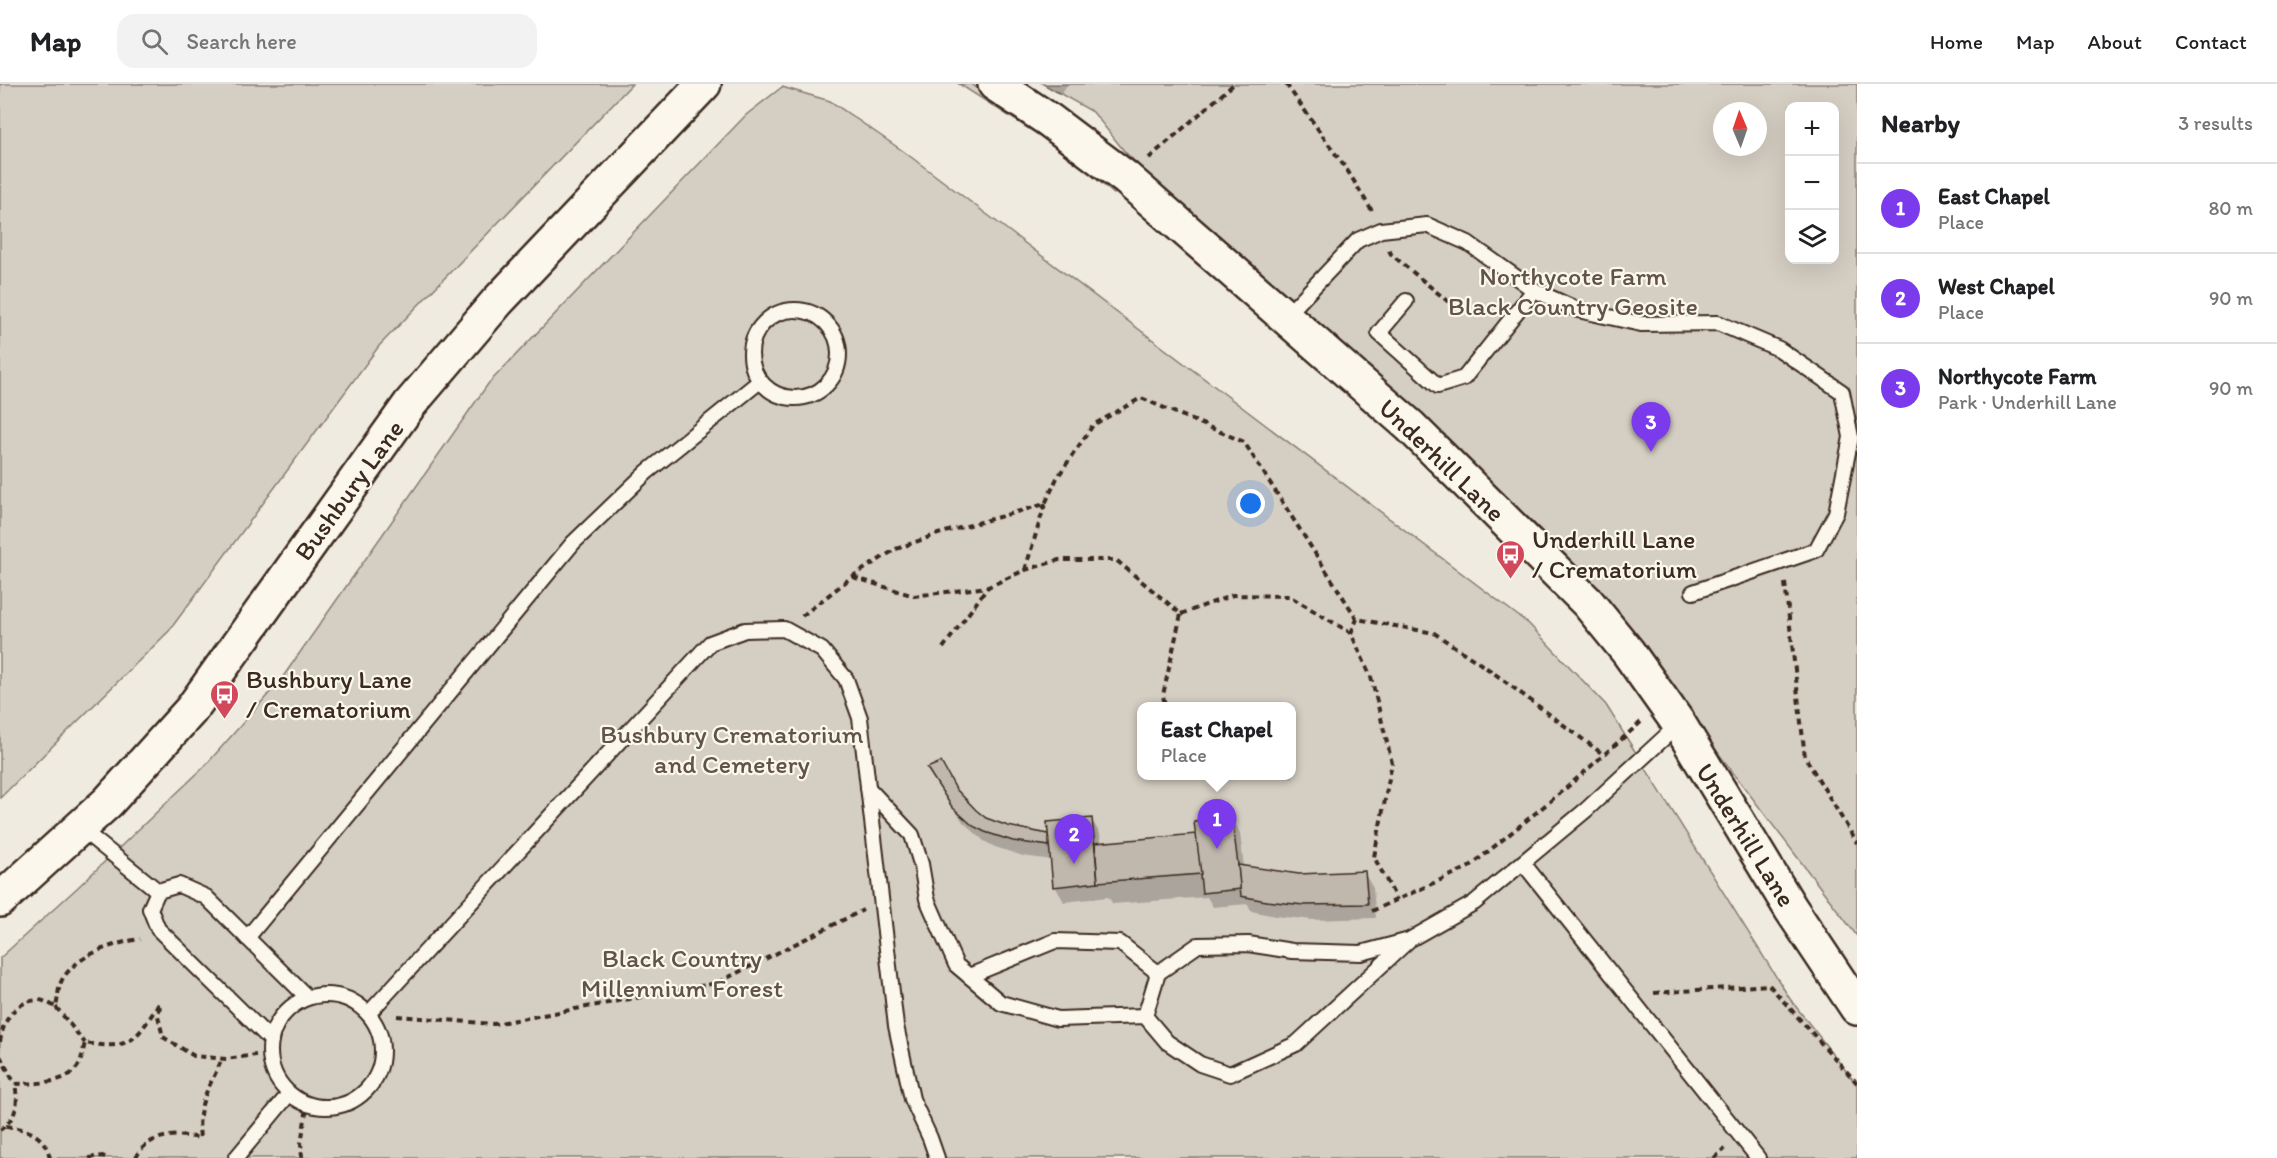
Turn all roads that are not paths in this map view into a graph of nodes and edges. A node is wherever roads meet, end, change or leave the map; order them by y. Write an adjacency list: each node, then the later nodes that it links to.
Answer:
1 (705, 84): 10 (street, Bushbury Lane)
2 (995, 84): 5 (street, Underhill Lane)
3 (1534, 290): 4 (lane); 5 (lane); 7 (lane)
4 (1406, 301)
5 (1284, 317): 8 (street, Underhill Lane)
6 (760, 381): 6 (lane); 14 (lane)
7 (1693, 592)
8 (1671, 713): 11 (lane); 19 (street, Underhill Lane)
9 (868, 788): 17 (lane); 20 (lane); 25 (lane)
10 (80, 828): 12 (lane); 13 (street, Bushbury Lane)
11 (1523, 862): 15 (lane); 26 (lane)
12 (158, 891): 14 (lane); 22 (lane)
13 (0, 900)
14 (247, 938): 18 (lane)
15 (1409, 940): 16 (lane); 21 (lane)
16 (1158, 973): 17 (lane); 21 (lane)
17 (969, 976): 21 (lane)
18 (307, 997): 20 (lane); 22 (lane)
19 (1857, 1008)
20 (369, 1013): 23 (lane)
21 (1145, 1016)
22 (270, 1046): 23 (lane)
23 (289, 1094): 24 (lane)
24 (236, 1158)
25 (937, 1158)
26 (1758, 1158)

